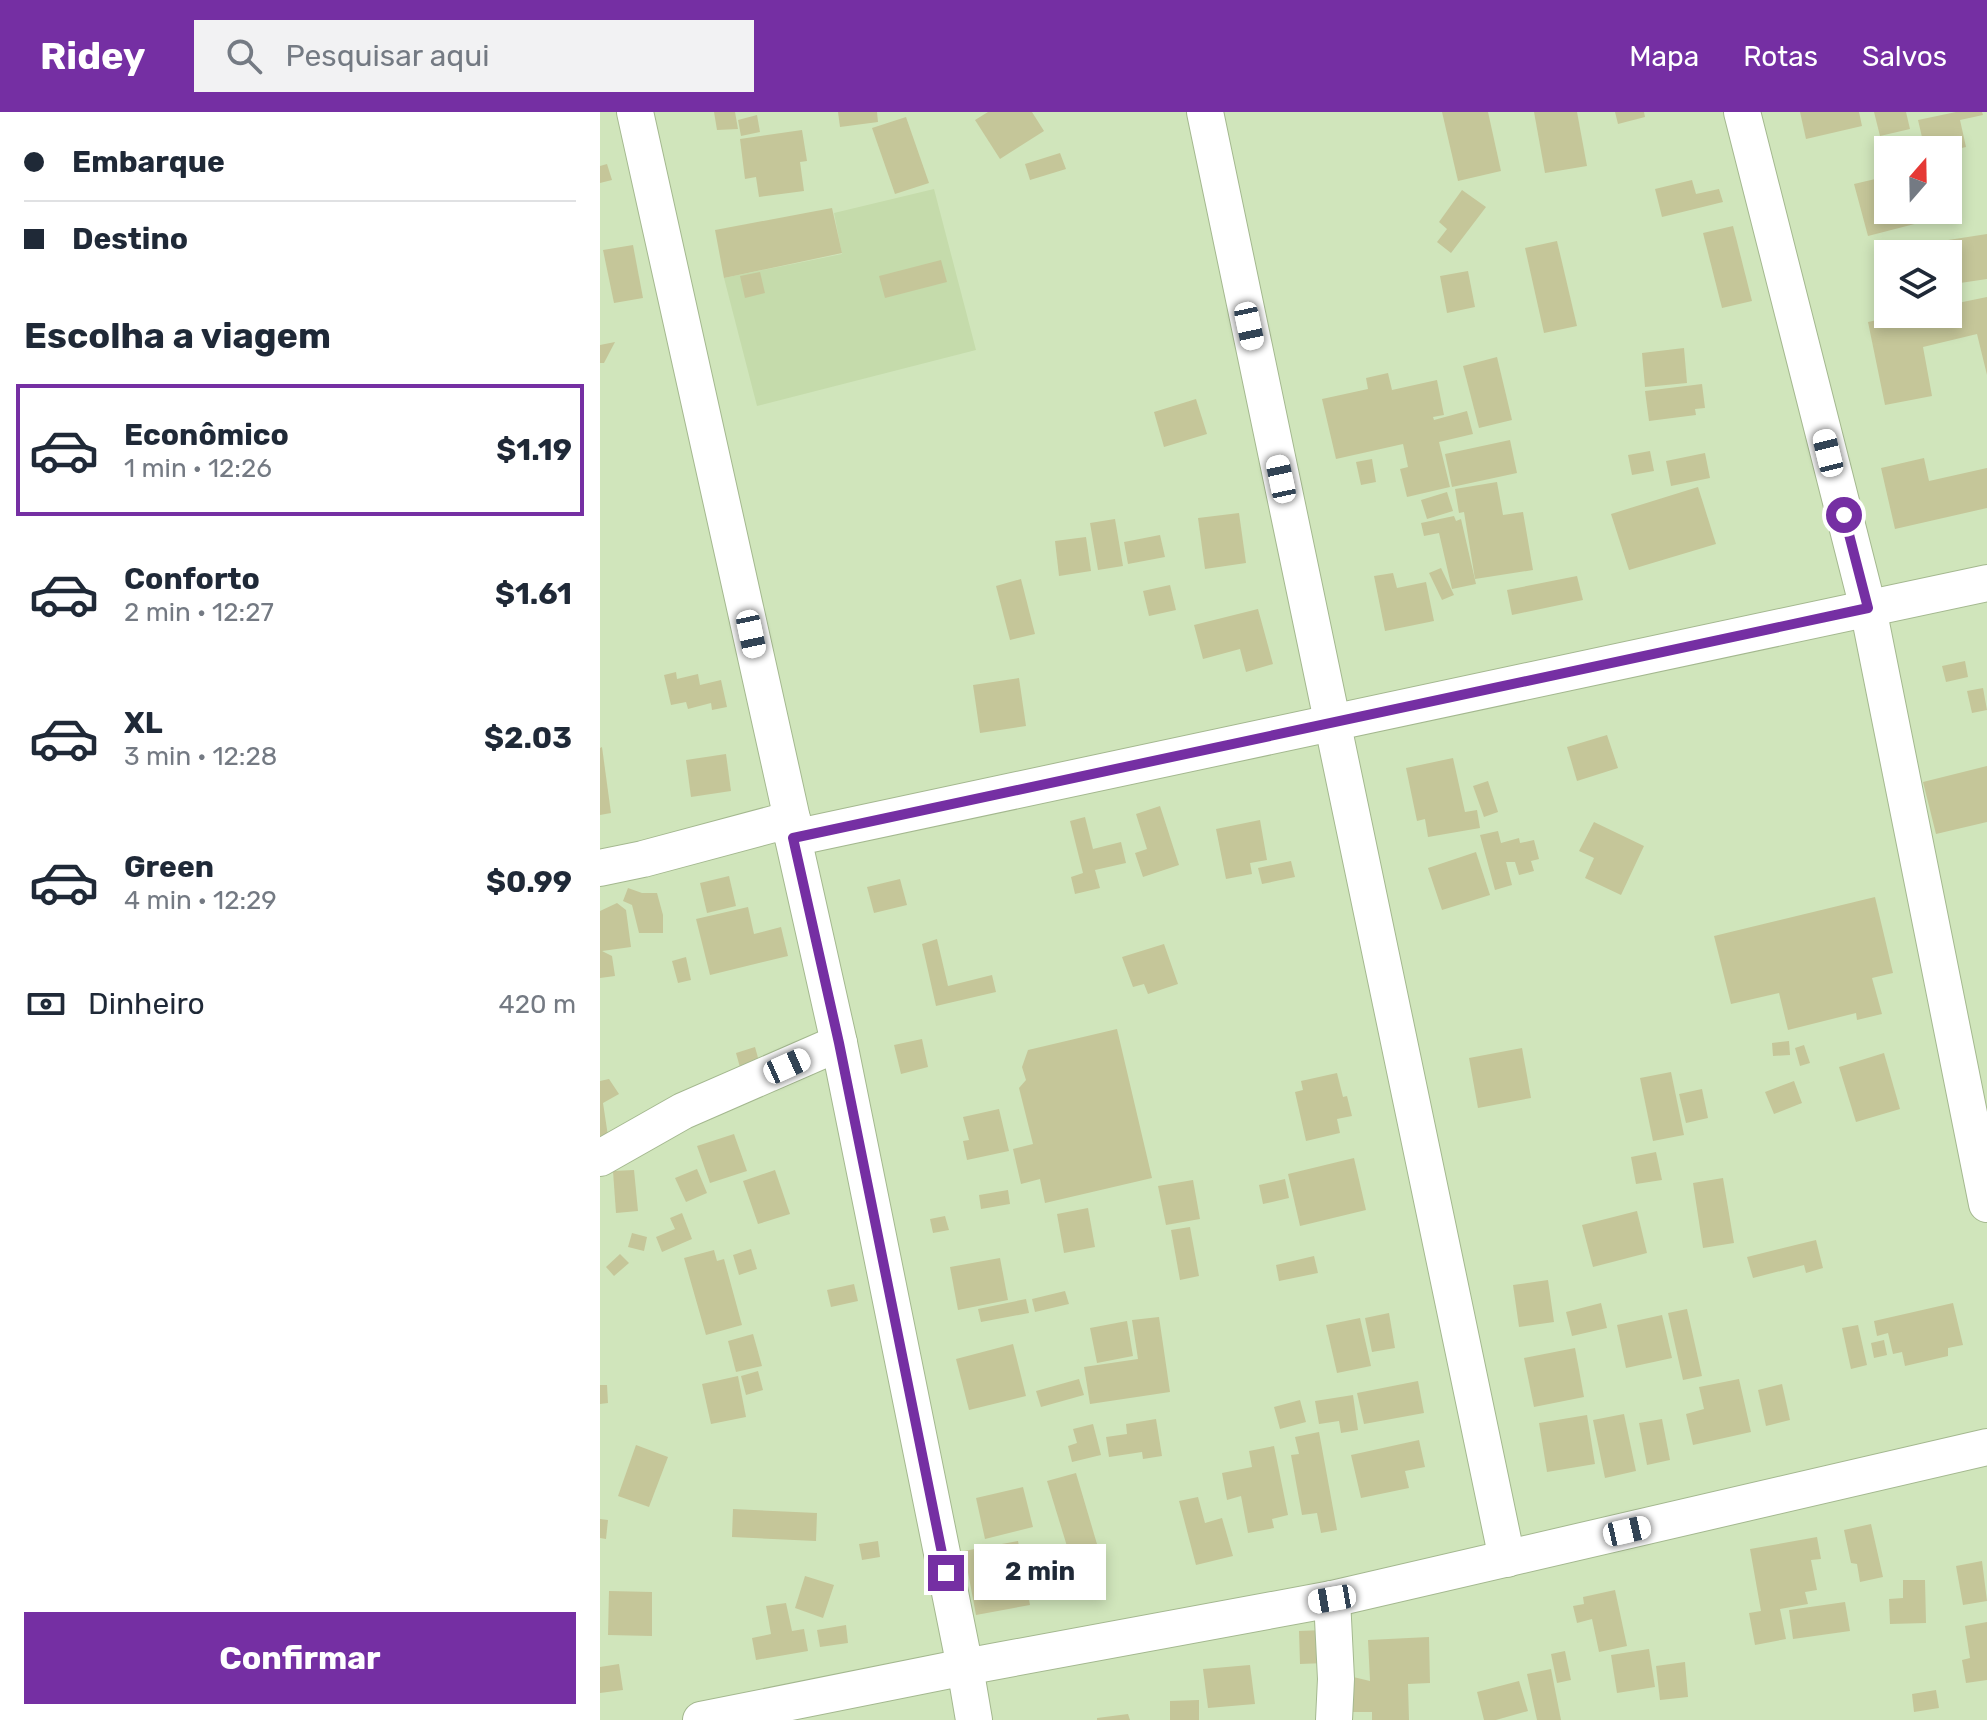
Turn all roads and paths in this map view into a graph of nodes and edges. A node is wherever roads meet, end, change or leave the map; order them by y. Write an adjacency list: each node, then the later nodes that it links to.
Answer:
1 (635, 112): 7 (street)
2 (1205, 112): 6 (street)
3 (1742, 112): 5 (street)
4 (1987, 583): 5 (street)
5 (1868, 608): 6 (street); 11 (street)
6 (1332, 723): 7 (street); 13 (street)
7 (792, 828): 8 (street); 9 (street)
8 (600, 868)
9 (839, 1043): 10 (street); 15 (street)
10 (600, 1158)
11 (1987, 1204)
12 (1987, 1447): 13 (street)
13 (1507, 1559): 14 (street)
14 (1332, 1599): 15 (street); 18 (street)
15 (965, 1667): 16 (street); 17 (street)
16 (701, 1720)
17 (974, 1720)
18 (1334, 1720)

